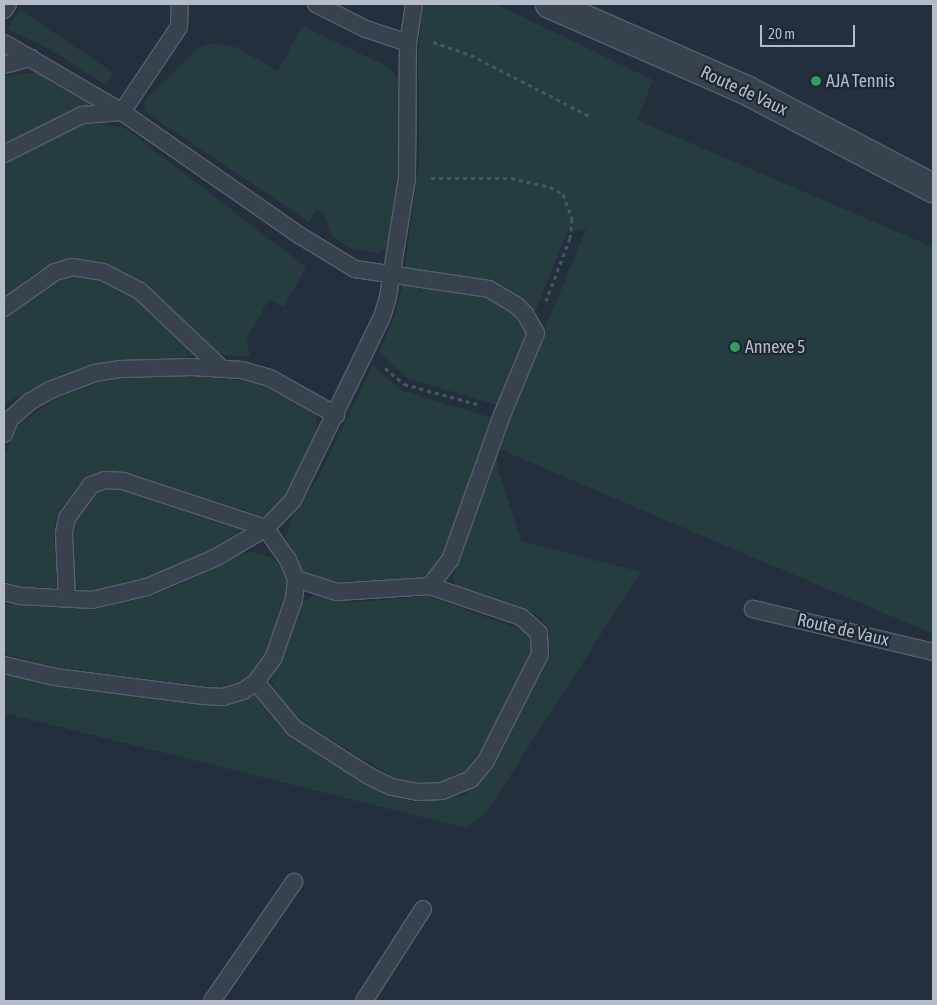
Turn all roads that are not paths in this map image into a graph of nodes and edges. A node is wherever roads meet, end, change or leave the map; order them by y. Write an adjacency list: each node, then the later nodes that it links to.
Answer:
1 (8, 4): 6 (lane)
2 (180, 4): 11 (lane)
3 (316, 4): 7 (lane)
4 (414, 4): 7 (lane)
5 (550, 4): 13 (street, Route de Vaux)
6 (4, 10)
7 (408, 38): 14 (lane)
8 (4, 43): 9 (lane)
9 (31, 58): 10 (lane); 11 (lane)
10 (4, 65)
11 (122, 112): 12 (lane); 14 (lane)
12 (4, 154)
13 (933, 188)
14 (391, 276): 17 (lane); 21 (lane)
15 (4, 308): 16 (lane)
16 (221, 368): 17 (lane); 18 (lane)
17 (336, 415): 19 (lane)
18 (6, 424)
19 (266, 528): 20 (lane); 23 (lane); 23 (lane)
20 (296, 579): 21 (lane); 27 (lane)
21 (430, 586): 27 (lane)
22 (4, 592): 23 (lane)
23 (67, 598)
24 (752, 609): 25 (lane, Route de Vaux)
25 (933, 652)
26 (4, 665): 27 (lane)
27 (256, 682)
28 (294, 882): 30 (lane)
29 (424, 910): 31 (lane)
30 (212, 1001)
31 (364, 1001)

